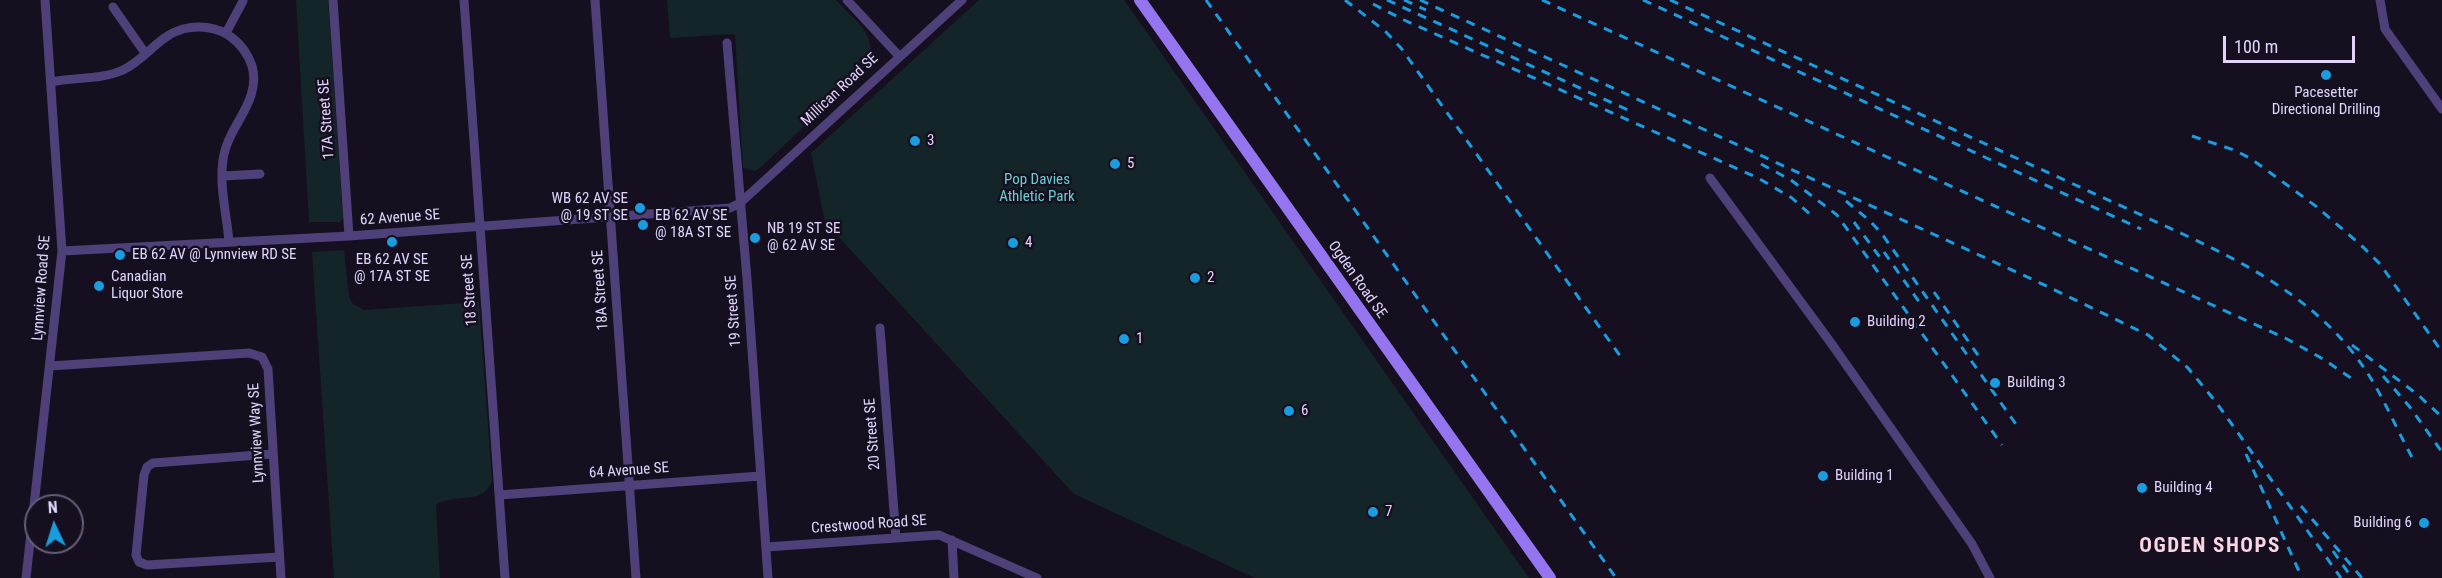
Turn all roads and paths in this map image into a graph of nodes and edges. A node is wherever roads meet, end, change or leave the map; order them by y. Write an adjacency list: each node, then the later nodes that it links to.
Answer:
1 (45, 0): 15 (street, Lynnview Road SE)
2 (333, 0): 23 (street, 17A Street SE)
3 (464, 0): 22 (street, 18 Street SE)
4 (595, 0): 21 (street, 18A Street SE)
5 (847, 0): 14 (street)
6 (962, 0): 14 (street, Millican Road SE)
7 (1140, 0): 43 (street, Ogden Road SE)
8 (2380, 0): 16 (street)
9 (243, 1): 11 (street)
10 (113, 7): 13 (street)
11 (226, 33): 13 (street); 18 (street)
12 (728, 43): 20 (street, 19 Street SE)
13 (145, 53): 15 (street)
14 (899, 56): 20 (street, Millican Road SE)
15 (51, 82): 25 (street, Lynnview Road SE)
16 (2442, 109)
17 (260, 174): 18 (street)
18 (223, 176): 24 (street)
19 (1710, 178): 44 (street)
20 (740, 203): 21 (street, 62 Avenue SE); 29 (street, 19 Street SE)
21 (611, 218): 22 (street, 62 Avenue SE); 30 (street, 18A Street SE)
22 (480, 227): 23 (street, 62 Avenue SE); 31 (street, 18 Street SE)
23 (349, 236): 24 (street, 62 Avenue SE)
24 (229, 242): 25 (street, 62 Avenue SE)
25 (62, 251): 27 (street, Lynnview Road SE)
26 (880, 328): 32 (street, 20 Street SE)
27 (50, 366): 28 (street, Lynnview Way SE); 36 (street, Lynnview Road SE)
28 (272, 454): 35 (street, Lynnview Way SE); 35 (street)
29 (761, 476): 30 (street, 64 Avenue SE); 34 (street, 19 Street SE)
30 (630, 485): 31 (street, 64 Avenue SE); 39 (street, 18A Street SE)
31 (499, 495): 38 (street, 18 Street SE)
32 (896, 538): 33 (street, Crestwood Road SE); 34 (street, Crestwood Road SE)
33 (952, 540): 41 (street); 42 (street, Crestwood Road SE)
34 (765, 547): 40 (street, 19 Street SE)
35 (279, 557): 37 (street, Lynnview Way SE)
36 (26, 578)
37 (281, 578)
38 (505, 578)
39 (636, 578)
40 (768, 578)
41 (954, 578)
42 (1037, 578)
43 (1550, 578)
44 (1990, 578)

